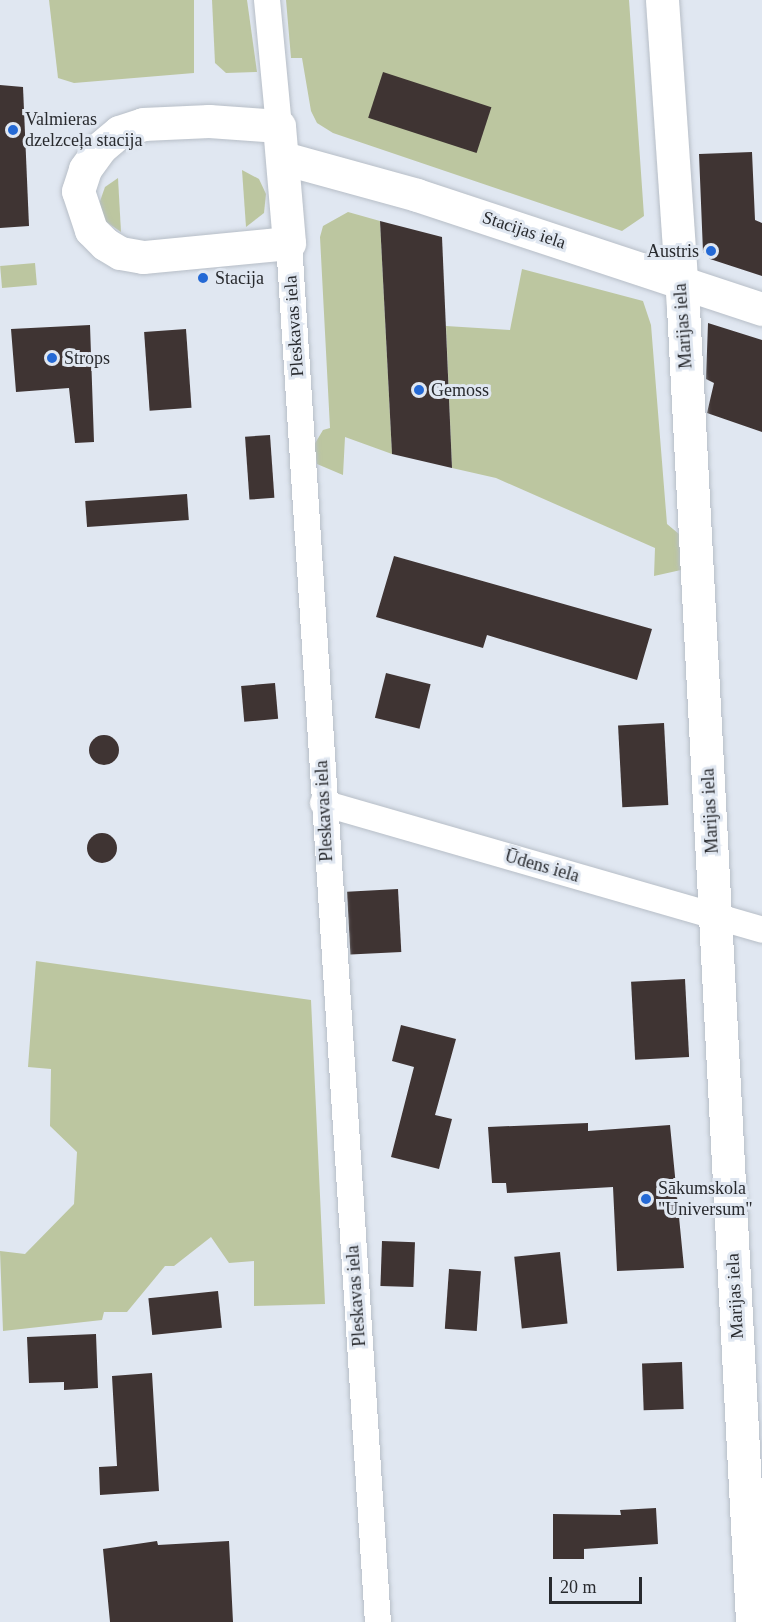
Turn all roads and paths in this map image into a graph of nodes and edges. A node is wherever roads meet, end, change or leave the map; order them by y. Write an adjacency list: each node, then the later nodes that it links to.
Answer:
1 (267, 0): 3 (street, Pleskavas iela)
2 (662, 0): 6 (street, Marijas iela)
3 (279, 126): 4 (street, Pleskavas iela); 5 (street)
4 (283, 158): 5 (street, Pleskavas iela); 6 (street, Stacijas iela)
5 (289, 243): 8 (street, Pleskavas iela)
6 (680, 282): 7 (street, Stacijas iela); 9 (street, Marijas iela)
7 (762, 309)
8 (323, 803): 9 (street, Ūdens iela); 11 (street, Pleskavas iela)
9 (716, 916): 10 (street, Ūdens iela); 12 (street, Marijas iela)
10 (762, 930)
11 (378, 1622)
12 (752, 1622)

